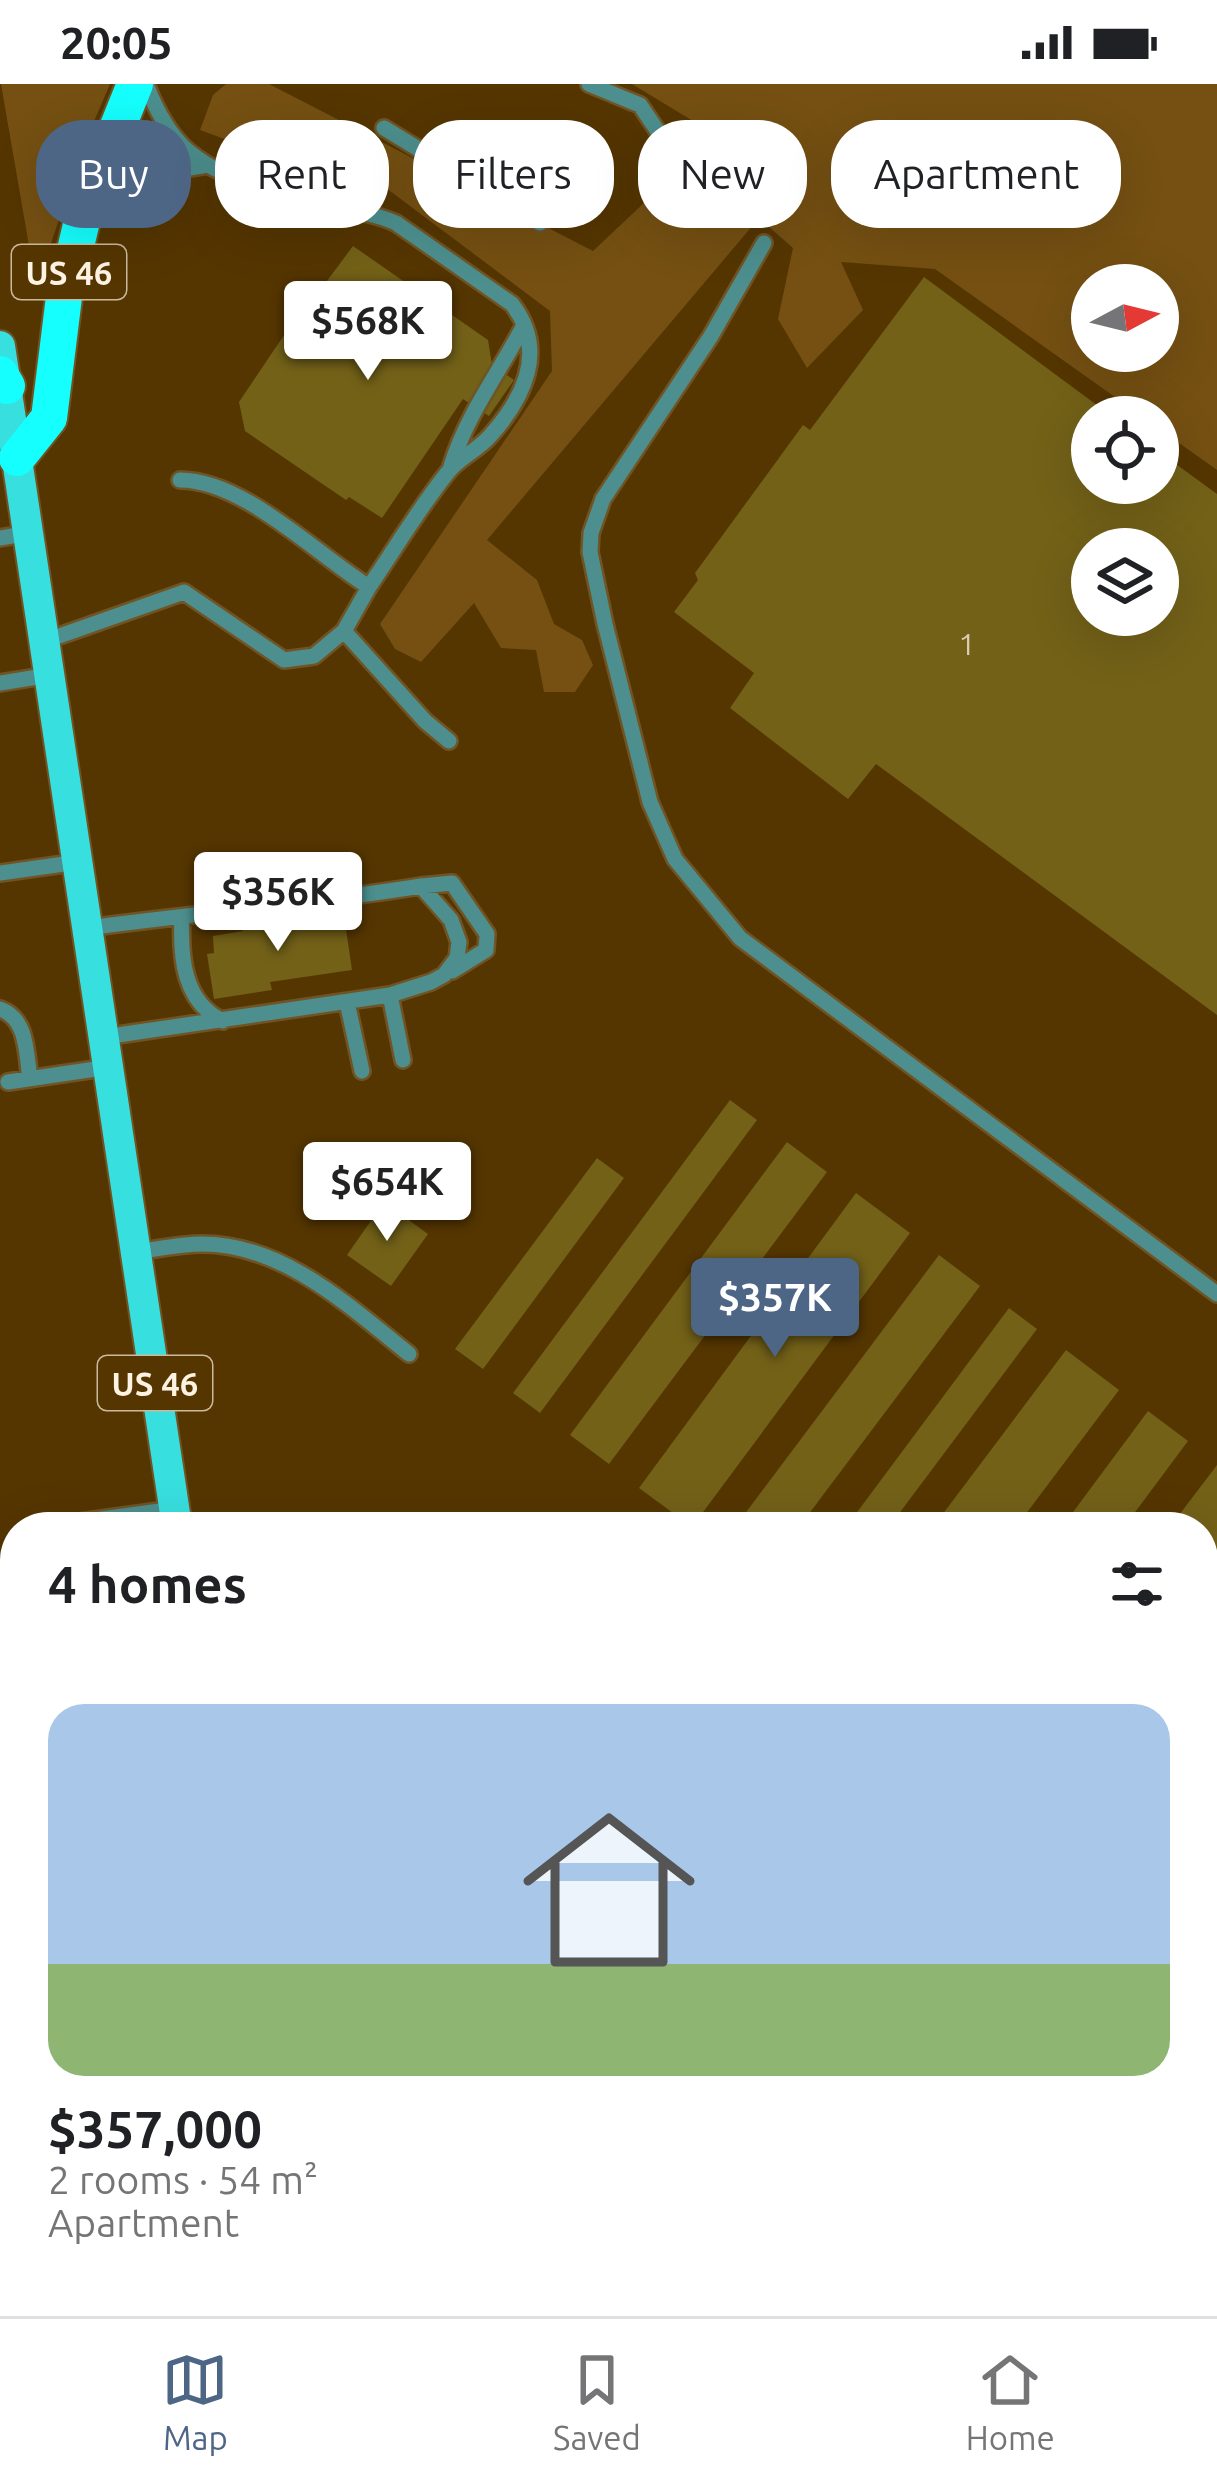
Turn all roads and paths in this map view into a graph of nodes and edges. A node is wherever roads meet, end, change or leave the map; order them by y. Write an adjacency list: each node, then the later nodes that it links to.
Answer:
1 (135, 84): 4 (highway, US 46)
2 (146, 84): 6 (lane)
3 (590, 84): 5 (lane)
4 (120, 120)
5 (650, 120)
6 (202, 166): 7 (lane); 10 (lane)
7 (191, 168)
8 (80, 228): 13 (highway, US 46)
9 (764, 243): 39 (lane)
10 (524, 325): 14 (lane); 14 (lane)
11 (0, 346): 12 (main road, US 46)
12 (2, 382): 13 (main road, US 46)
13 (17, 458): 16 (main road, US 46)
14 (450, 469): 17 (lane)
15 (180, 480): 17 (lane)
16 (14, 536): 19 (main road, US 46)
17 (369, 587): 18 (lane)
18 (344, 631): 19 (lane); 22 (lane)
19 (45, 641): 20 (main road, US 46)
20 (50, 675): 21 (lane); 23 (main road, US 46)
21 (0, 682)
22 (449, 741)
23 (78, 862): 24 (lane); 27 (main road, US 46)
24 (0, 874)
25 (421, 886): 26 (lane); 28 (lane); 28 (lane)
26 (182, 917): 27 (lane); 32 (lane)
27 (88, 928): 33 (main road, US 46)
28 (444, 975): 29 (lane)
29 (390, 995): 30 (lane); 34 (lane)
30 (347, 1002): 32 (lane); 35 (lane)
31 (0, 1010): 36 (lane)
32 (223, 1021): 33 (lane)
33 (106, 1052): 36 (lane); 38 (main road, US 46)
34 (403, 1060)
35 (362, 1071)
36 (30, 1079): 37 (lane)
37 (8, 1082)
38 (136, 1252): 40 (lane); 41 (main road, US 46)
39 (1217, 1294)
40 (409, 1354)
41 (174, 1512)

